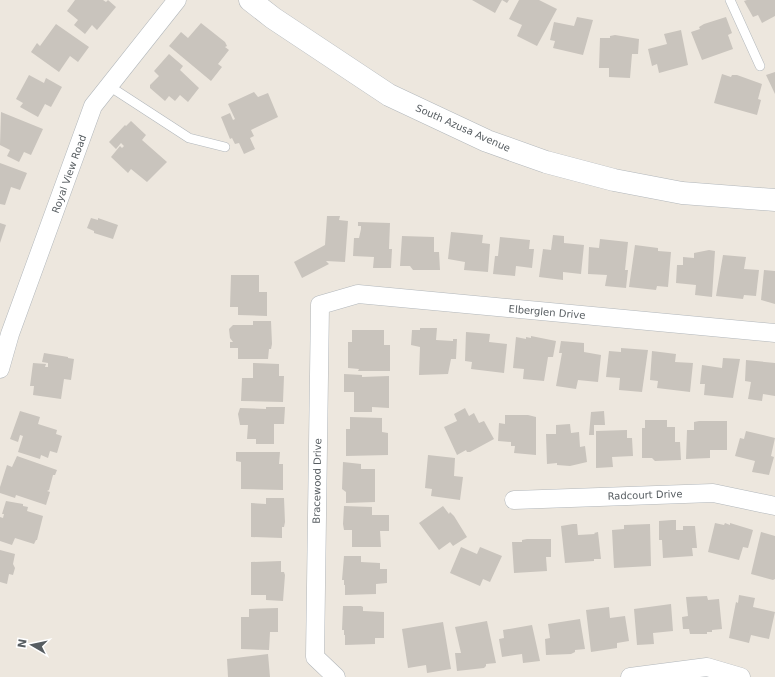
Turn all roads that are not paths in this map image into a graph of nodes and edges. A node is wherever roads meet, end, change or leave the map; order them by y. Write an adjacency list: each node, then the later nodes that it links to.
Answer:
1 (177, 0): 5 (street, Royal View Road)
2 (250, 0): 7 (street, South Azusa Avenue)
3 (730, 0): 4 (lane)
4 (760, 66)
5 (109, 86): 6 (lane); 9 (street, Royal View Road)
6 (225, 147)
7 (775, 200)
8 (320, 305): 10 (street, Elberglen Drive); 14 (street, Bracewood Drive)
9 (5, 333): 11 (street, Royal View Road)
10 (775, 333)
11 (0, 369)
12 (514, 500): 13 (street, Radcourt Drive)
13 (775, 506)
14 (336, 677)
15 (630, 677): 16 (street)
16 (741, 677)

